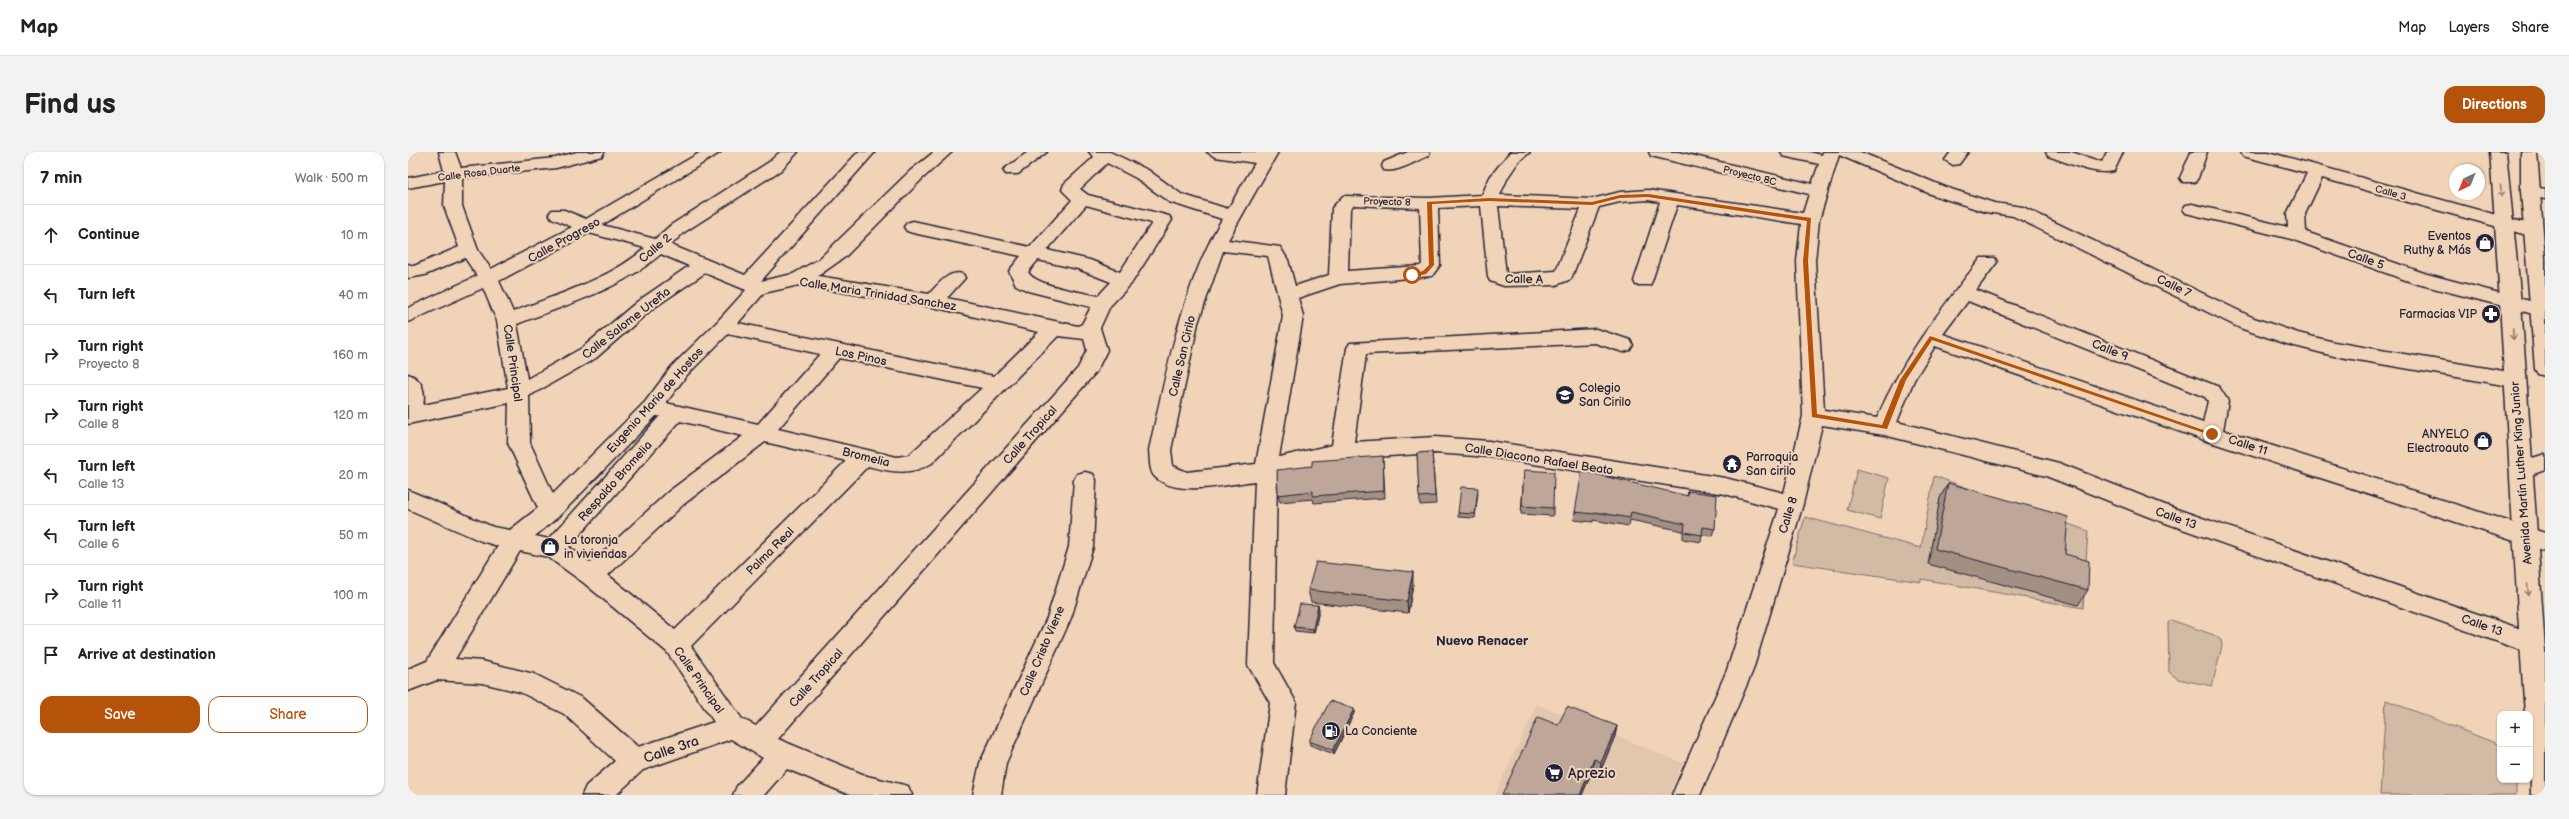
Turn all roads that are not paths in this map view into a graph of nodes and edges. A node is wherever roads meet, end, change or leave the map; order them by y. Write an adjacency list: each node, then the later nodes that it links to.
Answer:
1 (447, 152): 27 (street, Calle Principal)
2 (512, 152): 24 (street)
3 (595, 152): 24 (street, Calle Rosa Duarte)
4 (713, 152): 42 (street, Calle Progreso)
5 (790, 152): 47 (street, Calle 2)
6 (867, 152): 60 (street, Eugenio Maria de Hostos)
7 (944, 152): 56 (street)
8 (1039, 152): 25 (street)
9 (1215, 152): 20 (street)
10 (1422, 152): 23 (street)
11 (1522, 152): 34 (street, Calle A)
12 (1657, 152): 30 (street, Proyecto 8C)
13 (1789, 152): 21 (street, Calle 7)
14 (2115, 152): 22 (street)
15 (2199, 152): 28 (street)
16 (2249, 152): 26 (street, Calle 3)
17 (2498, 152): 41 (street, Avenida Martín Luther King Junior, one-way to 41)
18 (2529, 152): 31 (street)
19 (1101, 154): 32 (street); 39 (street)
20 (1267, 155): 39 (street, Calle San Cirilo)
21 (1835, 155): 30 (street, Calle 8); 76 (street, Calle 7)
22 (2051, 155)
23 (1390, 166)
24 (487, 170): 27 (street, Calle Rosa Duarte)
25 (1012, 170)
26 (2317, 171): 41 (street, Calle 3); 45 (street)
27 (454, 174): 29 (street, Calle Rosa Duarte); 48 (street, Calle Principal)
28 (2189, 178)
29 (408, 183)
30 (1819, 191): 40 (street, Calle 8)
31 (2538, 193): 44 (street)
32 (1082, 199): 49 (street); 58 (street)
33 (1670, 199): 36 (street, Proyecto 8); 40 (street, Proyecto 8); 59 (street)
34 (1489, 200): 35 (street, Proyecto 8); 36 (street, Proyecto 8); 36 (street, Calle A)
35 (1429, 203): 55 (street); 55 (street, Proyecto 8)
36 (1592, 204)
37 (2192, 209): 45 (street, Calle 5)
38 (558, 214): 42 (street)
39 (1233, 216): 46 (street, Calle San Cirilo)
40 (1810, 220): 83 (street, Calle 8)
41 (2504, 224): 44 (street, Calle 3); 64 (street, Avenida Martín Luther King Junior)
42 (589, 226): 47 (street); 57 (street, Calle Progreso)
43 (913, 227): 49 (street)
44 (2534, 231): 50 (street)
45 (2297, 235): 64 (street, Calle 5)
46 (1216, 245): 62 (street); 90 (street, Calle San Cirilo)
47 (658, 246): 52 (street); 68 (street, Calle 2)
48 (469, 250): 53 (street); 57 (street, Calle Principal)
49 (1035, 253): 58 (street); 65 (street)
50 (2540, 254): 66 (street)
51 (1988, 262): 61 (street)
52 (704, 265): 60 (street); 79 (street, Calle Salome Ureña)
53 (408, 270)
54 (956, 278): 63 (street)
55 (1338, 278): 62 (street)
56 (799, 279): 60 (street, Calle Maria Trinidad Sanchez); 63 (street, Calle Maria Trinidad Sanchez)
57 (489, 280): 67 (street, Calle Progreso); 68 (street, Calle Principal)
58 (1124, 280): 65 (street)
59 (1643, 281)
60 (753, 286): 69 (street, Eugenio Maria de Hostos)
61 (1965, 293): 72 (street); 86 (street, Calle 9)
62 (1289, 294): 90 (street)
63 (933, 301): 71 (street, Calle Maria Trinidad Sanchez)
64 (2511, 303): 66 (street, Calle 5); 76 (street, Avenida Martín Luther King Junior, one-way to 76)
65 (1102, 304): 70 (street)
66 (2540, 310): 75 (street)
67 (408, 316)
68 (507, 321): 79 (street, Calle Principal)
69 (724, 327): 74 (street, Los Pinos); 80 (street, Eugenio Maria de Hostos)
70 (1090, 328): 71 (street, Calle Maria Trinidad Sanchez); 105 (street, Calle Tropical)
71 (1054, 329): 78 (street, Bromelia)
72 (1930, 338): 84 (street); 86 (street, Calle 11)
73 (1623, 345): 87 (street)
74 (834, 351): 78 (street, Los Pinos); 85 (street)
75 (2545, 369)
76 (2515, 380): 91 (street, Avenida Martín Luther King Junior)
77 (408, 381): 82 (street)
78 (999, 384): 88 (street, Bromelia)
79 (519, 393): 82 (street, Calle Salome Ureña); 95 (street, Calle Principal)
80 (652, 407): 81 (street, Bromelia); 95 (street, Eugenio Maria de Hostos)
81 (676, 412): 85 (street, Bromelia); 98 (street, Respaldo Bromelia)
82 (409, 416)
83 (1814, 416): 84 (street, Calle 13); 94 (street, Calle 8)
84 (1884, 427): 100 (street, Calle 13)
85 (763, 432): 88 (street, Bromelia); 99 (street)
86 (2212, 434): 96 (street, Calle 11)
87 (1342, 451): 90 (street, Calle Diacono Rafael Beato); 94 (street, Calle Diacono Rafael Beato)
88 (864, 457): 101 (street, Palma Real)
89 (2545, 462): 91 (street)
90 (1275, 467): 113 (street)
91 (2522, 470): 96 (street, Avenida Martín Luther King Junior)
92 (1085, 480): 112 (street, Calle Cristo Viene)
93 (408, 499): 97 (street, Calle Principal)
94 (1792, 504): 114 (street, Calle 8)
95 (550, 511): 97 (street)
96 (2535, 539): 100 (street, Avenida Martín Luther King Junior, one-way to 100)
97 (514, 540): 98 (street, Calle Principal); 102 (street)
98 (554, 549): 99 (street, Calle Principal)
99 (592, 576): 101 (street, Calle Principal)
100 (2532, 643): 115 (street, Avenida Martín Luther King Junior)
101 (676, 645): 104 (street, Calle Principal)
102 (436, 669): 103 (street); 107 (street)
103 (408, 680)
104 (733, 727): 105 (street, Calle Principal); 107 (street, Calle 3ra)
105 (758, 743): 106 (street, Calle Principal)
106 (782, 755): 108 (street, Calle Principal); 110 (street)
107 (634, 761): 109 (street, Calle 3ra)
108 (865, 792): 111 (street, Calle Principal)
109 (596, 795)
110 (747, 795)
111 (898, 795)
112 (987, 795)
113 (1271, 795)
114 (1686, 795)
115 (2545, 795)

